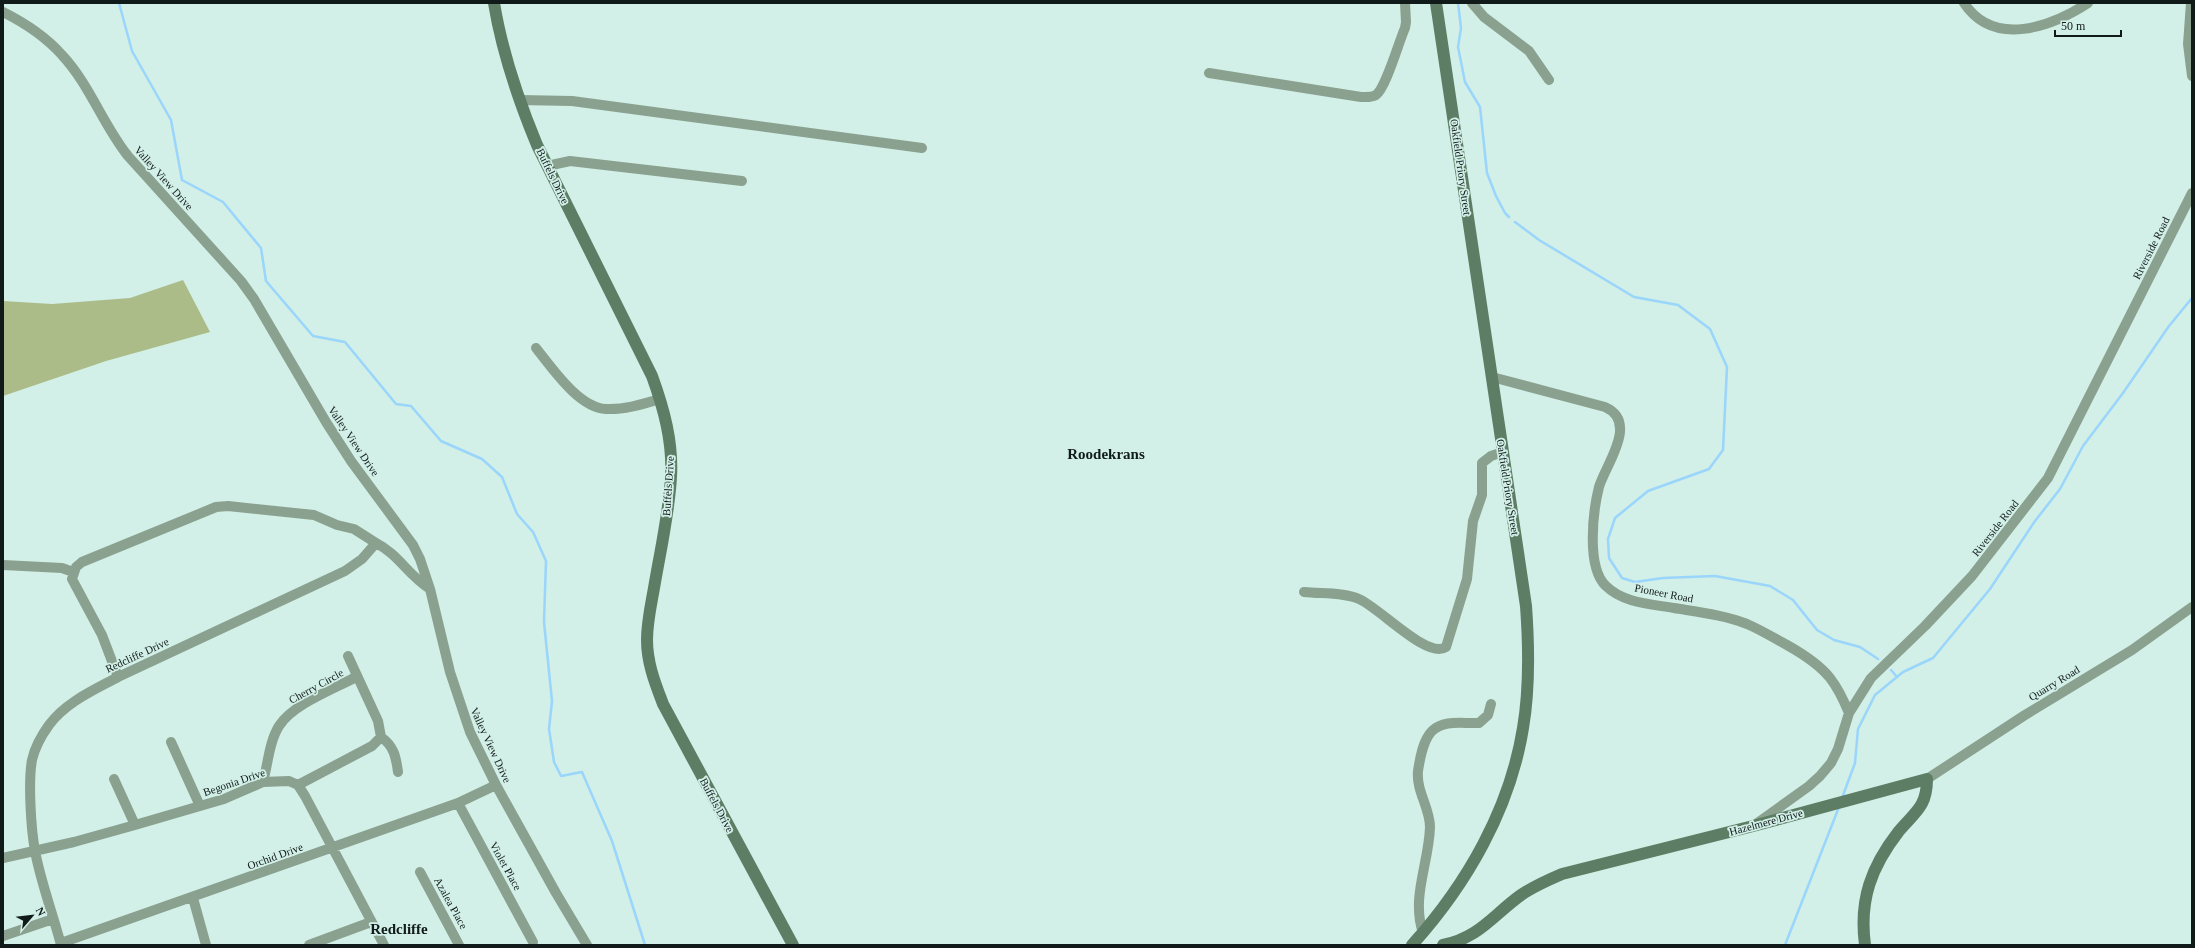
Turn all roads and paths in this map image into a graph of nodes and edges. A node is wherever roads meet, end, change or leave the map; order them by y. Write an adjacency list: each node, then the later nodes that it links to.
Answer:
1 (494, 3): 12 (street, Buffels Drive)
2 (1405, 3): 9 (street)
3 (1436, 3): 18 (street, Oakfield Priory Street)
4 (1472, 3): 11 (street)
5 (1964, 3): 6 (street)
6 (2088, 3)
7 (2191, 3): 10 (street)
8 (3, 12): 24 (street, Valley View Drive)
9 (1209, 73)
10 (2192, 76)
11 (1549, 80)
12 (520, 100): 13 (street); 14 (street, Buffels Drive)
13 (922, 148)
14 (547, 166): 15 (street); 19 (street, Buffels Drive)
15 (742, 181)
16 (2192, 193): 31 (street, Riverside Road)
17 (536, 348): 19 (street)
18 (1492, 377): 20 (street, Oakfield Priory Street); 31 (street, Pioneer Road)
19 (660, 399): 60 (street, Buffels Drive)
20 (1503, 452): 25 (street); 51 (street, Oakfield Priory Street)
21 (376, 543): 23 (street); 24 (street); 28 (street, Redcliffe Drive)
22 (3, 565): 23 (street)
23 (73, 572): 28 (street)
24 (430, 588): 39 (street, Valley View Drive)
25 (1304, 592)
26 (2192, 607): 36 (street, Quarry Road)
27 (348, 656): 29 (street, Cherry Circle)
28 (118, 677): 45 (street, Redcliffe Drive)
29 (356, 677): 32 (street, Cherry Circle); 37 (street, Cherry Circle)
30 (1491, 704): 51 (street)
31 (1849, 713): 43 (street, Riverside Road)
32 (381, 737): 34 (street, Cherry Circle); 38 (street)
33 (171, 742): 41 (street)
34 (398, 772)
35 (114, 779): 42 (street)
36 (1927, 779): 43 (street, Hazelmere Drive); 63 (street)
37 (263, 782): 38 (street, Begonia Drive); 41 (street, Begonia Drive)
38 (298, 785): 44 (street)
39 (496, 785): 40 (street, Orchid Drive); 59 (street, Valley View Drive)
40 (458, 803): 44 (street, Orchid Drive); 53 (street, Violet Place)
41 (200, 806): 42 (street, Begonia Drive)
42 (135, 825): 45 (street, Begonia Drive)
43 (1753, 826): 62 (street, Hazelmere Drive)
44 (333, 848): 48 (street, Orchid Drive); 50 (street)
45 (35, 851): 46 (street, Begonia Drive); 49 (street, Redcliffe Drive)
46 (3, 858)
47 (420, 872): 58 (street, Azalea Place)
48 (193, 898): 54 (street, Orchid Drive); 55 (street)
49 (53, 919): 52 (street); 54 (street, Redcliffe Drive)
50 (371, 922): 56 (street); 57 (street)
51 (1423, 933): 61 (street, Oakfield Priory Street)
52 (3, 936)
53 (533, 942)
54 (61, 944)
55 (206, 945)
56 (309, 945)
57 (384, 945)
58 (459, 945)
59 (587, 945)
60 (793, 945)
61 (1412, 945)
62 (1443, 945)
63 (1865, 945)

